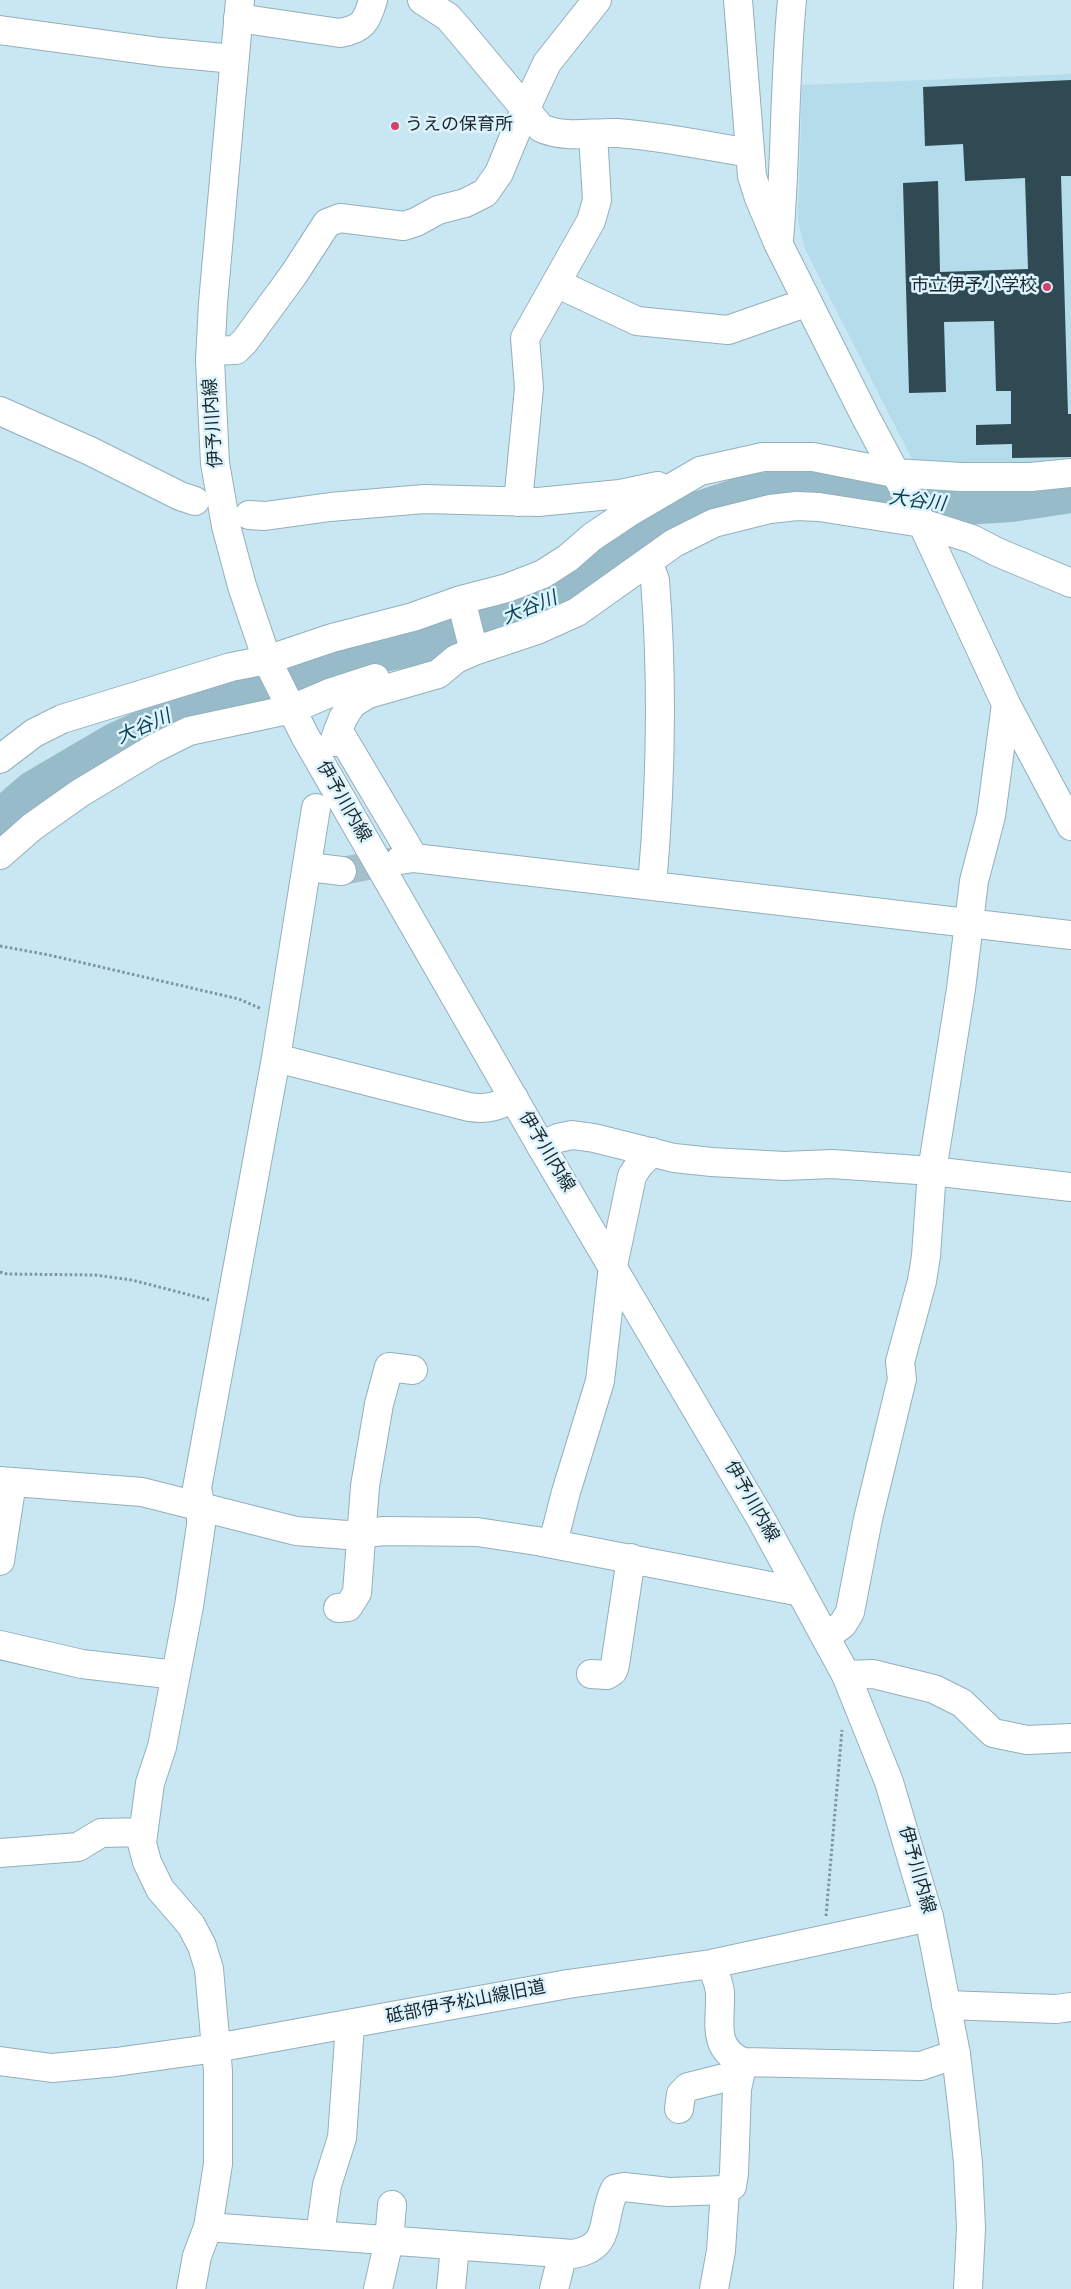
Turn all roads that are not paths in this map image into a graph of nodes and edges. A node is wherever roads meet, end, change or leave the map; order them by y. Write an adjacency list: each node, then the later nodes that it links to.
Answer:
1 (373, 0): 6 (street)
2 (422, 0): 9 (street)
3 (597, 0): 9 (street)
4 (738, 0): 11 (street)
5 (792, 0): 12 (street)
6 (239, 9): 8 (street, 伊予川内線)
7 (0, 30): 8 (street)
8 (234, 60): 15 (street, 伊予川内線)
9 (525, 110): 10 (street); 15 (street)
10 (593, 134): 11 (street); 13 (street)
11 (750, 153): 12 (street)
12 (778, 243): 14 (street)
13 (556, 283): 14 (street); 21 (street)
14 (808, 302): 18 (street)
15 (211, 351): 28 (street, 伊予川内線)
16 (0, 411): 20 (street)
17 (1071, 473): 18 (street)
18 (896, 476): 19 (street); 23 (street)
19 (684, 480): 21 (street); 26 (street)
20 (195, 501)
21 (518, 502): 22 (street)
22 (249, 516)
23 (920, 519): 24 (street); 25 (street); 29 (street)
24 (648, 562): 27 (street); 37 (street)
25 (1071, 583)
26 (462, 605): 27 (street); 28 (street)
27 (467, 650): 30 (street); 37 (street)
28 (271, 667): 30 (street, 伊予川内線); 31 (street)
29 (1006, 704): 33 (street); 38 (street)
30 (290, 706): 34 (street); 41 (street, 伊予川内線)
31 (0, 759)
32 (316, 808): 35 (street)
33 (1071, 826)
34 (0, 855)
35 (308, 867): 36 (street); 40 (street)
36 (342, 871)
37 (652, 886): 38 (street)
38 (969, 924): 39 (street); 44 (street)
39 (1071, 935)
40 (276, 1058): 41 (street); 49 (street)
41 (514, 1098): 42 (street, 伊予川内線)
42 (541, 1146): 43 (street); 46 (street, 伊予川内線)
43 (652, 1152): 44 (street); 46 (street)
44 (932, 1171): 45 (street); 56 (street)
45 (1071, 1187)
46 (613, 1266): 51 (street); 54 (street, 伊予川内線)
47 (413, 1370): 50 (street)
48 (6, 1481): 49 (street); 53 (street)
49 (201, 1508): 50 (street); 59 (street)
50 (360, 1534): 51 (street); 55 (street)
51 (553, 1543): 52 (street)
52 (631, 1558): 54 (street); 58 (street)
53 (0, 1561)
54 (801, 1592): 56 (street, 伊予川内線)
55 (338, 1608)
56 (826, 1637): 60 (street, 伊予川内線)
57 (0, 1645): 59 (street)
58 (591, 1674)
59 (176, 1675): 62 (street)
60 (846, 1675): 61 (street); 64 (street, 伊予川内線)
61 (1071, 1738)
62 (143, 1832): 63 (street); 69 (street)
63 (0, 1853)
64 (929, 1917): 65 (street, 砥部伊予松山線旧道); 66 (street, 伊予川内線)
65 (711, 1964): 68 (street, 砥部伊予松山線旧道); 72 (street)
66 (946, 2005): 67 (street); 70 (street, 伊予川内線)
67 (1071, 2007)
68 (350, 2025): 69 (street, 砥部伊予松山線旧道); 77 (street)
69 (216, 2048): 71 (street, 砥部伊予松山線旧道); 76 (street)
70 (956, 2054): 72 (street); 86 (street, 伊予川内線)
71 (0, 2061)
72 (743, 2062): 73 (street); 74 (street)
73 (679, 2109)
74 (725, 2190): 80 (street); 85 (street)
75 (392, 2205): 78 (street)
76 (208, 2227): 77 (street); 81 (street)
77 (320, 2236): 78 (street)
78 (390, 2241): 79 (street); 82 (street)
79 (454, 2246): 80 (street); 83 (street)
80 (563, 2253): 84 (street)
81 (191, 2289)
82 (378, 2289)
83 (451, 2289)
84 (554, 2289)
85 (714, 2289)
86 (968, 2289)

